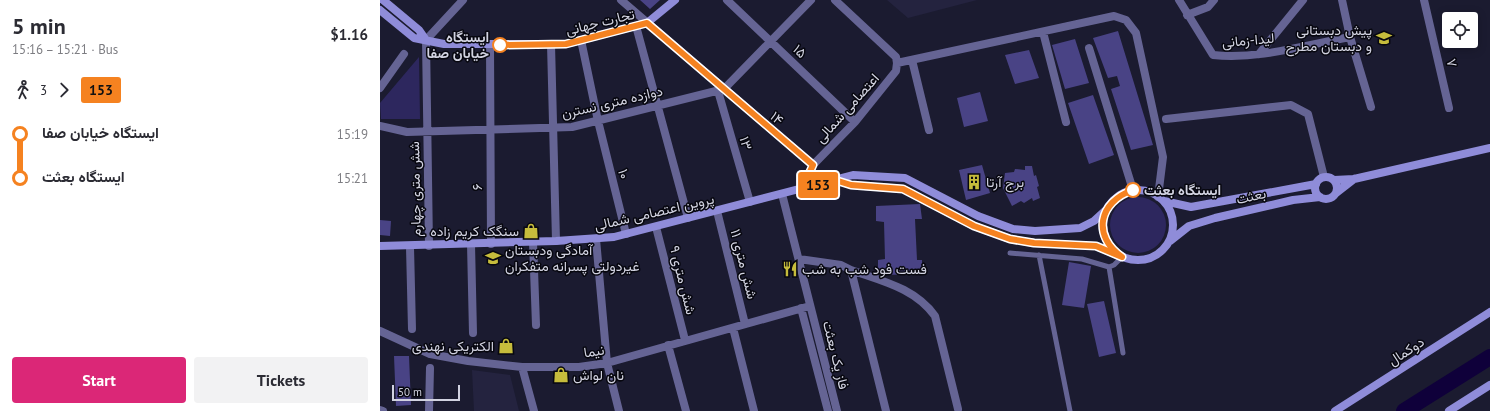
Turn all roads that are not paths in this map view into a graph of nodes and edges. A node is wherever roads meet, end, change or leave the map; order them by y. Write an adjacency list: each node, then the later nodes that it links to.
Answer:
1 (384, 0): 19 (main road)
2 (463, 0): 19 (street)
3 (621, 0): 15 (street, ۱۴)
4 (675, 0): 15 (main road, تجارت جهانی)
5 (727, 0): 21 (street, ۱۵)
6 (811, 0): 21 (street)
7 (836, 0): 28 (street)
8 (1179, 0): 14 (street, لیدا-زمانی)
9 (1214, 0): 14 (street)
10 (1303, 0): 26 (street)
11 (1342, 0): 18 (street)
12 (1424, 0): 33 (street, ۷)
13 (380, 10): 19 (main road, تجارت جهانی)
14 (1187, 15): 26 (street, لیدا-زمانی)
15 (647, 23): 16 (main road, تجارت جهانی); 30 (street, ۱۴)
16 (636, 26): 20 (main road, تجارت جهانی); 31 (street)
17 (1043, 32): 27 (street); 37 (street); 55 (street)
18 (1350, 37): 26 (street, لیدا-زمانی); 32 (street)
19 (426, 40): 23 (main road, تجارت جهانی); 42 (street, شش متری چهارم)
20 (581, 40): 22 (main road, تجارت جهانی); 35 (street, ۱۰)
21 (771, 41): 30 (street); 36 (street, ۱۵)
22 (551, 44): 23 (main road, تجارت جهانی); 39 (street)
23 (490, 45): 41 (street, ۶)
24 (1089, 48): 51 (street)
25 (404, 54): 29 (street)
26 (1259, 54)
27 (912, 60): 28 (street); 40 (street)
28 (897, 64): 36 (street, اعتصامی شمالی)
29 (380, 88)
30 (721, 90): 31 (street, دوازده متری نسترن); 44 (street, ۱۴); 56 (street, ۱۳)
31 (657, 106): 35 (street, دوازده متری نسترن); 59 (street)
32 (1371, 107)
33 (1449, 108)
34 (1166, 119): 45 (street)
35 (598, 121): 39 (street, دوازده متری نسترن); 61 (street, ۱۰)
36 (855, 122): 44 (street, اعتصامی شمالی)
37 (1066, 122)
38 (380, 126): 42 (street, دوازده متری نسترن)
39 (553, 128): 41 (street, دوازده متری نسترن); 63 (street)
40 (929, 130)
41 (489, 131): 42 (street, دوازده متری نسترن); 67 (street, ۶)
42 (427, 132): 69 (street, شش متری چهارم)
43 (1490, 148): 46 (main road)
44 (813, 165): 50 (street, اعتصامی شمالی)
45 (1324, 178): 48 (main road); 49 (main road)
46 (1354, 179): 48 (main road); 52 (main road)
47 (835, 180): 50 (main road, پروین اعتصامی شمالی); 57 (main road, پروین اعتصامی شمالی); 73 (main road)
48 (1334, 180): 52 (main road)
49 (1316, 184): 54 (main road); 55 (main road, بعثت)
50 (802, 189): 53 (main road, پروین اعتصامی شمالی)
51 (1133, 190): 55 (main road); 57 (main road)
52 (1336, 193): 54 (main road)
53 (782, 194): 56 (main road, پروین اعتصامی شمالی); 74 (street, فاز یک بعثت)
54 (1320, 197): 64 (main road, بعثت)
55 (1161, 199): 64 (main road)
56 (750, 202): 58 (main road, پروین اعتصامی شمالی)
57 (1106, 210): 73 (main road)
58 (717, 211): 59 (main road, پروین اعتصامی شمالی); 80 (street, ۱۱ شش متری)
59 (688, 218): 60 (main road, پروین اعتصامی شمالی)
60 (656, 227): 61 (main road, پروین اعتصامی شمالی); 86 (street, ۹ شش متری)
61 (626, 234): 62 (main road, پروین اعتصامی شمالی)
62 (596, 240): 63 (main road, پروین اعتصامی شمالی); 89 (street)
63 (556, 241): 65 (main road, پروین اعتصامی شمالی)
64 (1170, 241): 73 (main road)
65 (533, 242): 67 (main road, پروین اعتصامی شمالی); 81 (street)
66 (471, 244): 67 (main road, پروین اعتصامی شمالی); 69 (main road, پروین اعتصامی شمالی); 85 (street)
67 (491, 244)
68 (380, 246): 70 (main road, پروین اعتصامی شمالی)
69 (429, 246): 70 (main road, پروین اعتصامی شمالی)
70 (410, 247): 83 (street)
71 (1010, 253): 72 (lane)
72 (1039, 255): 75 (lane); 104 (lane)
73 (1122, 257): 75 (lane)
74 (799, 259): 76 (street); 77 (street, فاز یک بعثت)
75 (1109, 267): 88 (lane)
76 (851, 270): 93 (street); 103 (street)
77 (810, 306): 78 (street, نیما); 102 (street, فاز یک بعثت)
78 (801, 308): 80 (street, نیما); 101 (street)
79 (1490, 312): 105 (main road, دوکمال)
80 (745, 324): 82 (street, نیما)
81 (536, 325)
82 (733, 328): 86 (street, نیما); 100 (street)
83 (412, 329)
84 (380, 331): 90 (street, نیما)
85 (473, 334)
86 (685, 340): 87 (street, نیما)
87 (668, 345): 89 (street, نیما); 99 (street)
88 (1123, 353)
89 (607, 363): 90 (street, نیما); 98 (street)
90 (522, 367): 97 (street)
91 (430, 368): 96 (street)
92 (1490, 385): 106 (main road)
93 (958, 409)
94 (380, 410): 95 (street)
95 (383, 411)
96 (429, 411)
97 (534, 411)
98 (619, 411)
99 (686, 411)
100 (754, 411)
101 (828, 411)
102 (837, 411)
103 (886, 411)
104 (1070, 411)
105 (1335, 411)
106 (1449, 411)

